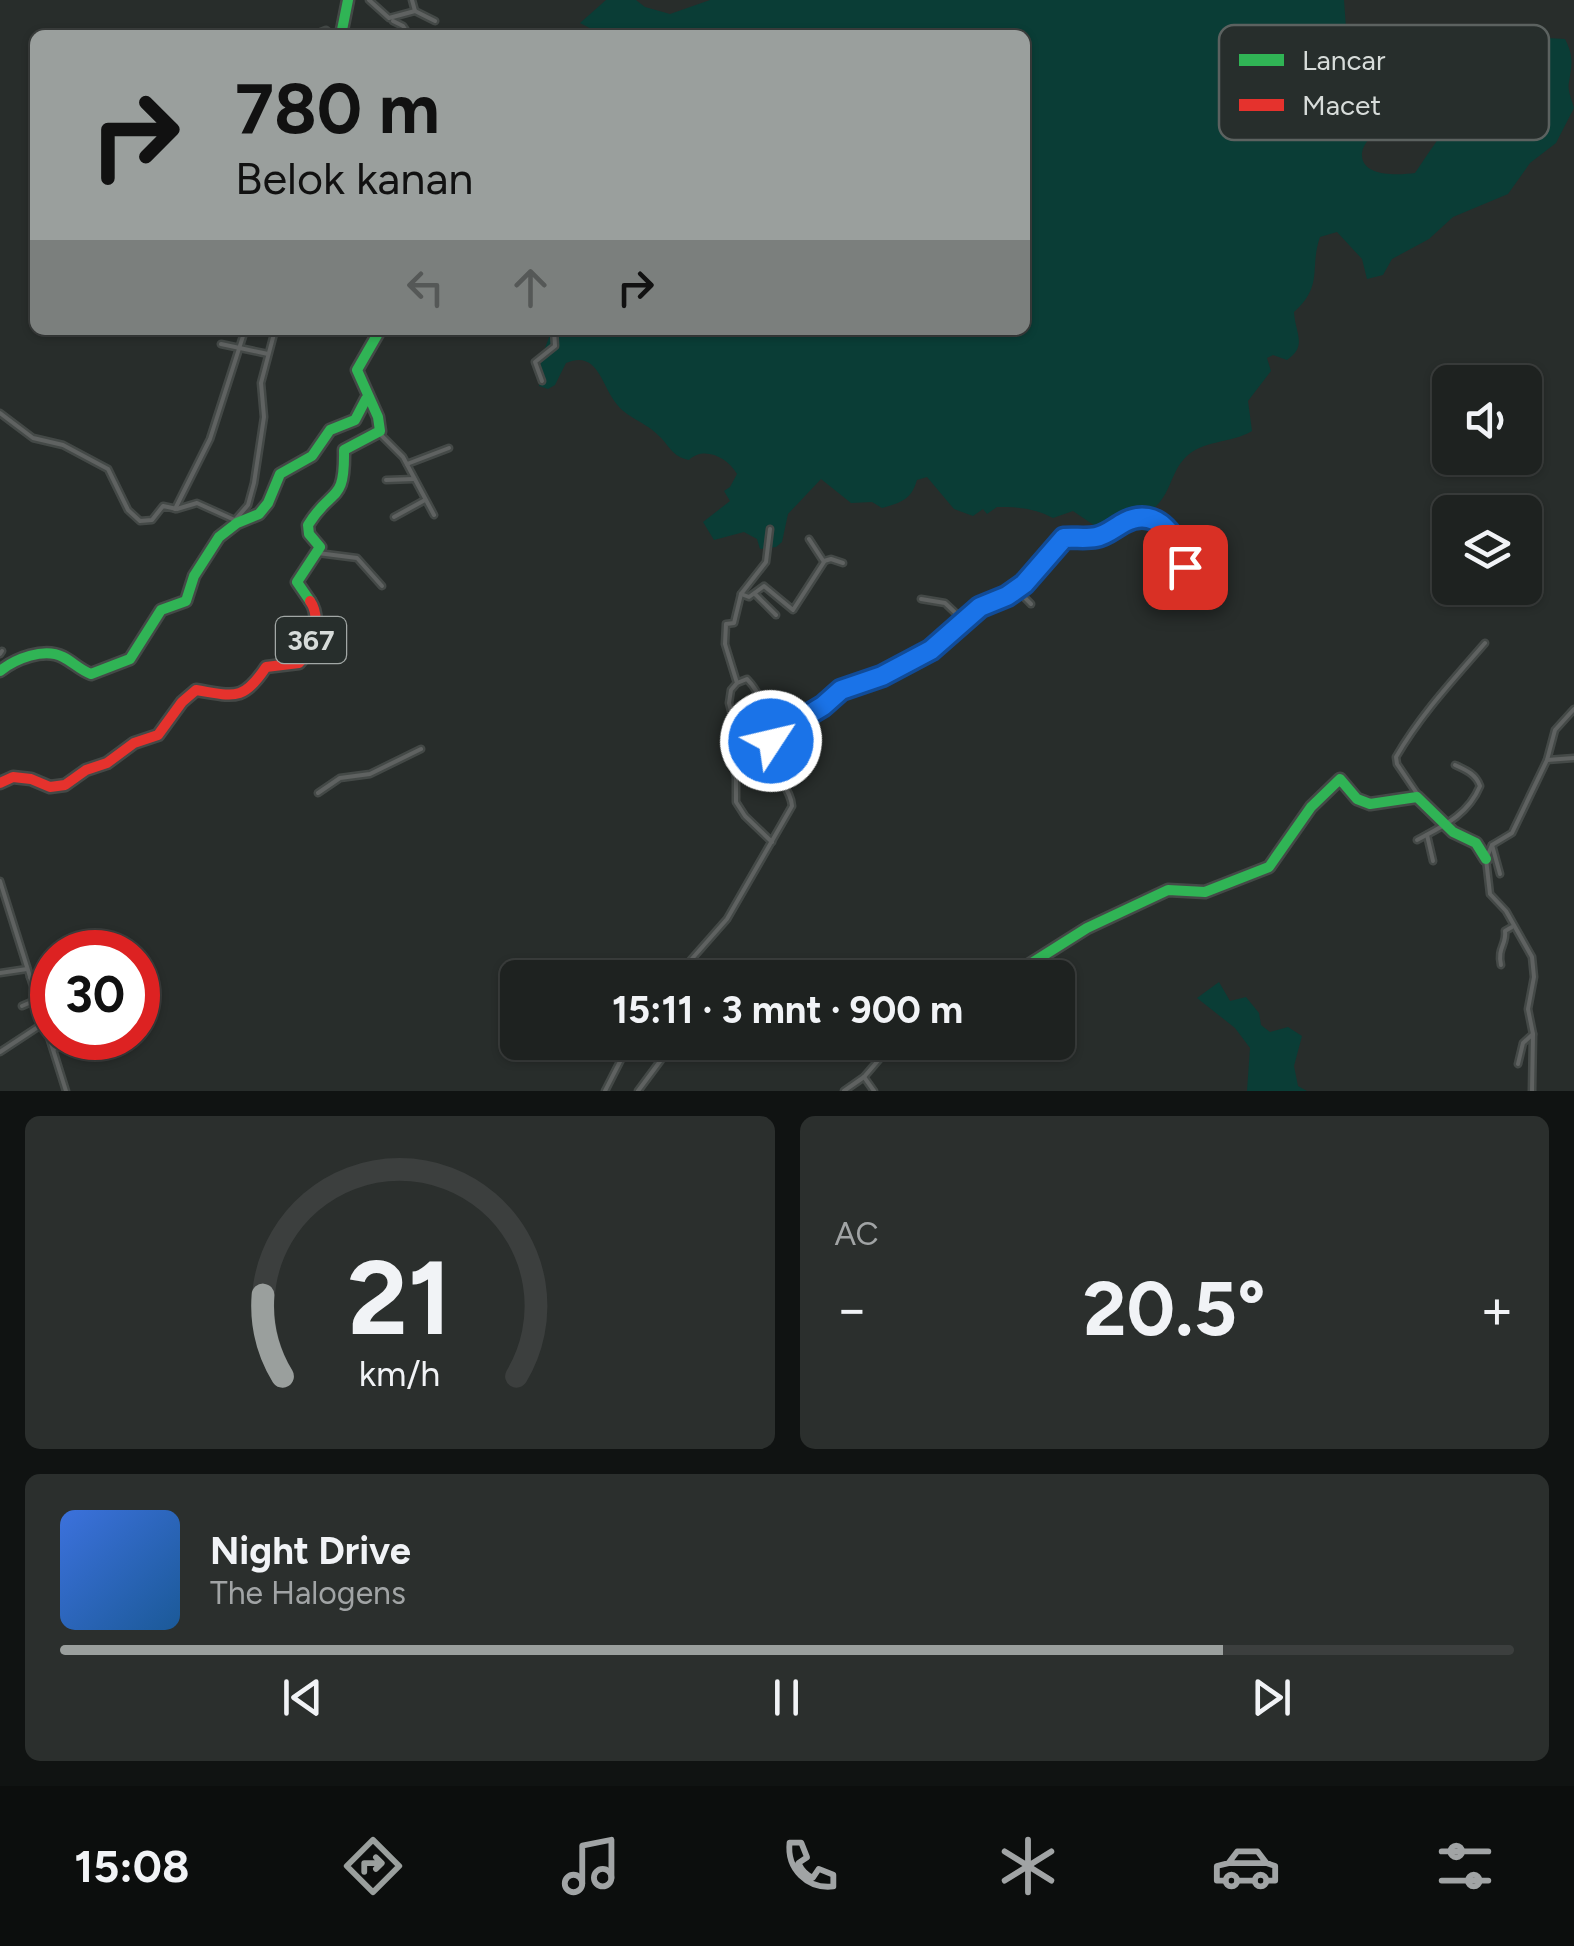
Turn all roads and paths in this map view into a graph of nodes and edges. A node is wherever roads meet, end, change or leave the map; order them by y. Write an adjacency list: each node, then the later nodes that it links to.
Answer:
1 (348, 0): 7 (street)
2 (369, 0): 5 (street)
3 (412, 0): 4 (street)
4 (415, 10): 5 (street); 6 (street)
5 (388, 18): 8 (street)
6 (434, 21)
7 (343, 30)
8 (406, 30)
9 (244, 335): 14 (street)
10 (273, 335): 15 (street)
11 (377, 335): 17 (street)
12 (554, 335): 16 (street)
13 (221, 344): 14 (street)
14 (240, 349): 15 (street); 25 (street)
15 (268, 354): 28 (street)
16 (542, 382)
17 (366, 399): 19 (street); 28 (street)
18 (0, 413): 25 (street)
19 (379, 433): 21 (street); 33 (street, 367)
20 (450, 448): 21 (street)
21 (406, 464): 22 (street)
22 (414, 478): 23 (street); 24 (street)
23 (386, 480)
24 (425, 500): 26 (street); 27 (street)
25 (175, 509): 28 (street)
26 (434, 515)
27 (394, 517)
28 (237, 521): 46 (street)
29 (770, 528): 39 (street)
30 (1203, 535): 32 (street)
31 (809, 538): 34 (street)
32 (1179, 545): 37 (street); 38 (street)
33 (318, 553): 36 (street); 54 (street, 367)
34 (824, 561): 35 (street); 40 (street)
35 (843, 563)
36 (382, 586)
37 (1192, 589)
38 (1016, 590): 42 (street); 44 (street)
39 (741, 594): 40 (street); 47 (street)
40 (754, 594): 43 (street)
41 (921, 600): 44 (street)
42 (1031, 604)
43 (776, 615)
44 (964, 620): 49 (street)
45 (1485, 643): 56 (street)
46 (1, 660)
47 (737, 683): 49 (street); 60 (street)
48 (1574, 709): 52 (street)
49 (772, 738): 60 (street)
50 (420, 750): 55 (street)
51 (1574, 758): 52 (street)
52 (1547, 760): 61 (street)
53 (1455, 765): 57 (street)
54 (0, 783)
55 (318, 793)
56 (1420, 799): 57 (street); 68 (street)
57 (1446, 825): 58 (street); 62 (street)
58 (1427, 834): 59 (street); 63 (street)
59 (1417, 840)
60 (772, 842): 67 (street)
61 (1492, 845): 62 (street); 64 (street)
62 (1486, 859): 66 (street)
63 (1432, 861)
64 (1500, 874)
65 (0, 881): 70 (street)
66 (1513, 926): 69 (street); 77 (street)
67 (691, 960)
68 (1037, 960)
69 (1500, 965)
70 (26, 969): 71 (street); 72 (street)
71 (0, 972)
72 (29, 977): 73 (street)
73 (30, 980)
74 (30, 1003): 75 (street)
75 (22, 1006)
76 (30, 1032): 78 (street)
77 (1533, 1034): 83 (street); 90 (street)
78 (0, 1052)
79 (57, 1060): 85 (street)
80 (620, 1060): 86 (street)
81 (660, 1060): 87 (street)
82 (878, 1060): 84 (street)
83 (1518, 1064)
84 (864, 1076): 88 (street); 89 (street)
85 (66, 1091)
86 (604, 1091)
87 (638, 1091)
88 (844, 1091)
89 (874, 1091)
90 (1532, 1091)

